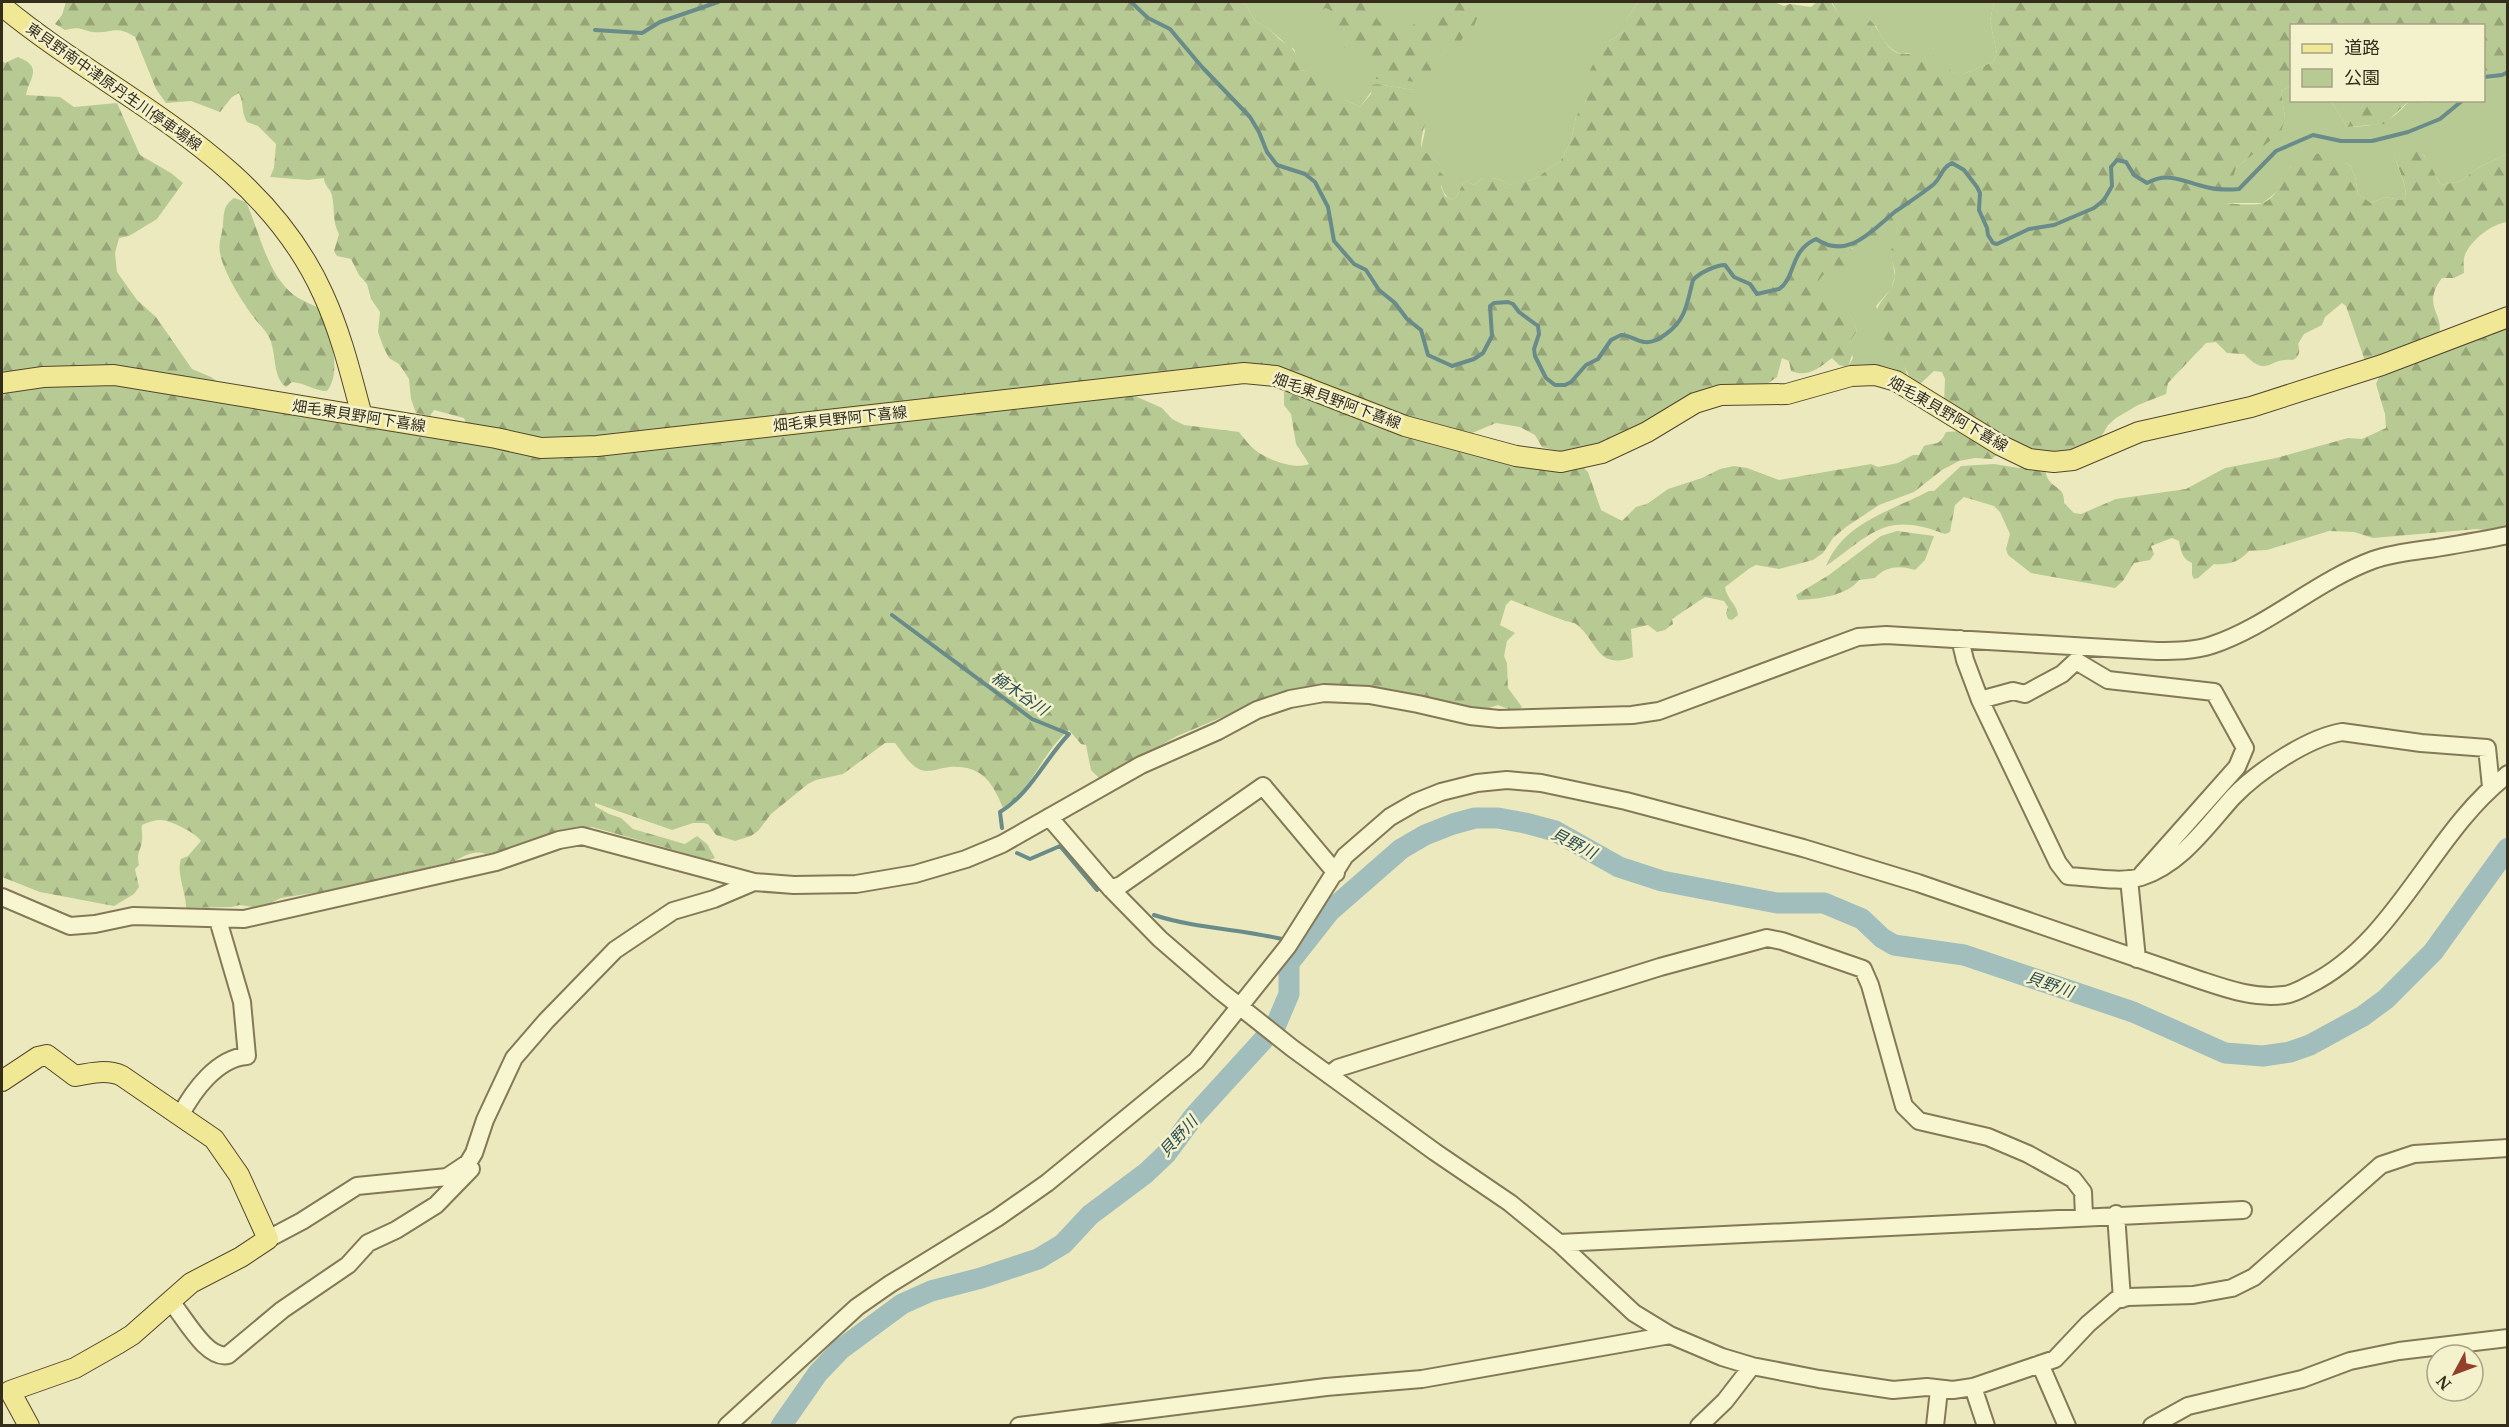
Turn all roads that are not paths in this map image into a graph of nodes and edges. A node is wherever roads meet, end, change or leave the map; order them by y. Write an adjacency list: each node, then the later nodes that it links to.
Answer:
1 (2, 6): 4 (main road, 東貝野南中津原丹生川停車場線)
2 (2508, 317): 4 (main road, 畑毛東貝野阿下喜線)
3 (2, 383): 4 (main road, 畑毛東貝野阿下喜線)
4 (362, 416)
5 (2508, 535): 6 (street)
6 (1960, 639): 7 (street); 10 (street)
7 (1980, 700): 12 (street); 12 (street)
8 (2508, 774): 9 (street)
9 (2491, 787): 12 (street); 17 (street)
10 (1050, 817): 13 (street); 14 (street)
11 (1336, 873): 14 (street); 17 (street); 18 (street)
12 (2134, 878): 17 (street)
13 (754, 882): 16 (street); 23 (street)
14 (1111, 889): 18 (street)
15 (2, 897): 16 (street)
16 (218, 920): 21 (street)
17 (2137, 959)
18 (1241, 1007): 19 (street); 39 (street)
19 (1329, 1075): 26 (street); 28 (street)
20 (2, 1081): 21 (main road)
21 (180, 1116): 27 (main road)
22 (2508, 1148): 29 (street)
23 (474, 1154): 27 (street); 30 (street)
24 (2243, 1210): 25 (street)
25 (2116, 1214): 26 (street); 29 (street)
26 (2084, 1216): 28 (street)
27 (268, 1239): 30 (main road)
28 (1558, 1243): 31 (street)
29 (2122, 1299): 33 (street)
30 (171, 1302): 36 (main road)
31 (1670, 1335): 34 (street); 40 (street)
32 (2508, 1338): 45 (street)
33 (2040, 1364): 35 (street); 44 (street)
34 (1752, 1366): 37 (street); 41 (street)
35 (1973, 1387): 37 (street); 43 (street)
36 (4, 1388): 38 (main road)
37 (1939, 1390): 42 (street)
38 (29, 1425)
39 (727, 1425)
40 (1018, 1425)
41 (1699, 1425)
42 (1935, 1425)
43 (1986, 1425)
44 (2067, 1425)
45 (2152, 1425)

